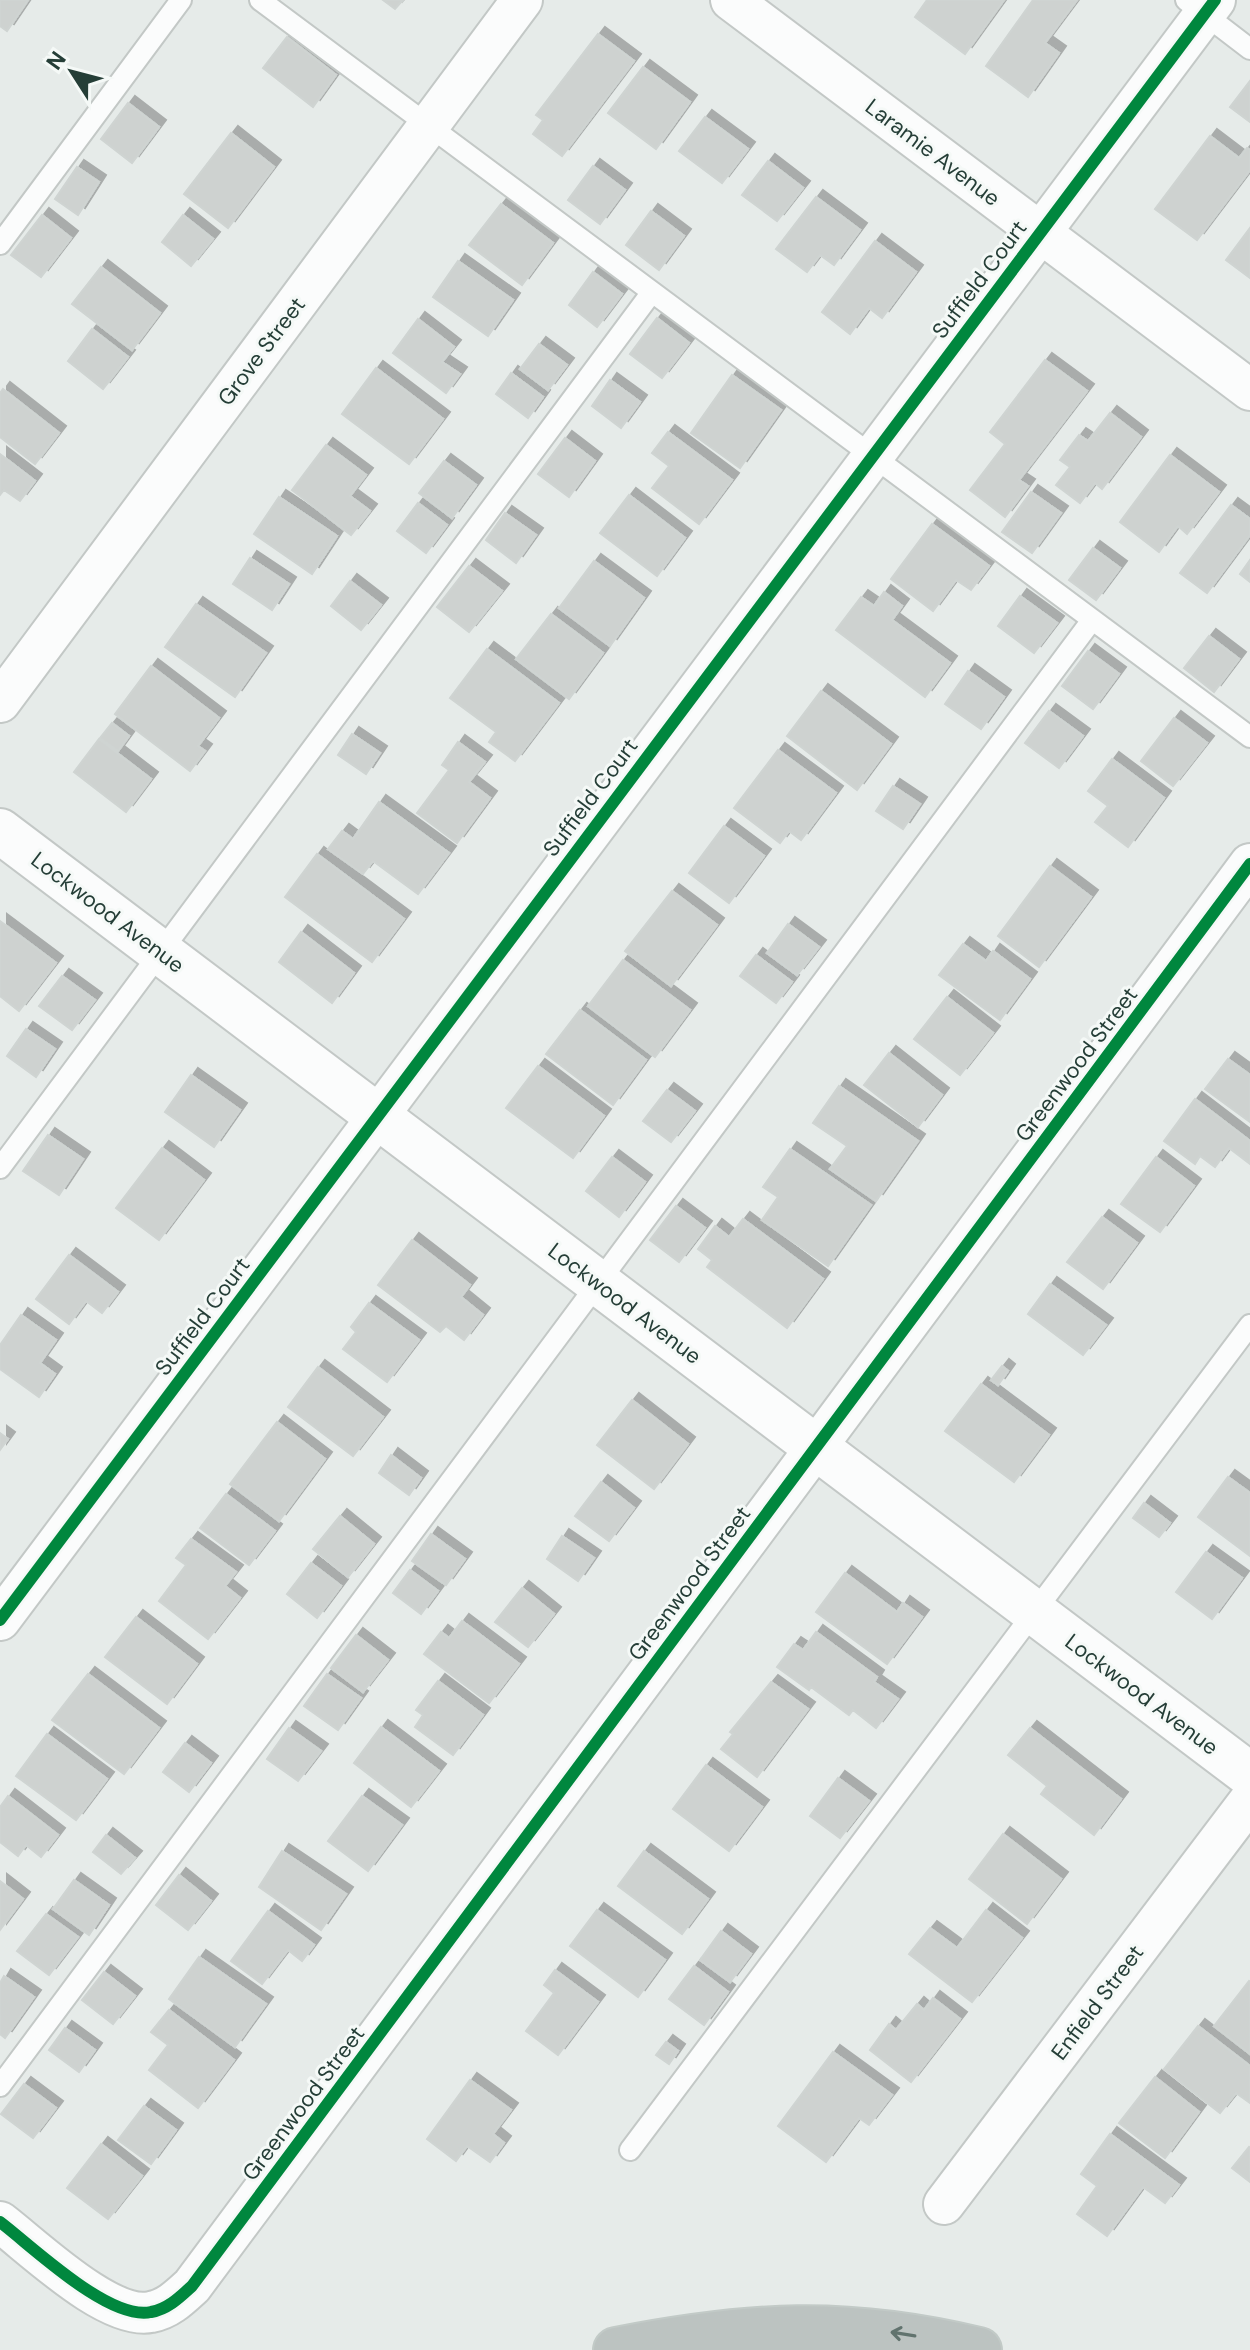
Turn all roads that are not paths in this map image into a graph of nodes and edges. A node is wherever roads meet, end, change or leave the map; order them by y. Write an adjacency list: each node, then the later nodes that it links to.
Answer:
1 (181, 0): 9 (lane)
2 (260, 0): 7 (lane)
3 (522, 0): 7 (street, Grove Street)
4 (731, 0): 8 (street, Laramie Avenue)
5 (1202, 5): 6 (lane); 8 (street, Suffield Court)
6 (1250, 49)
7 (430, 124): 10 (lane); 14 (street, Grove Street)
8 (1039, 232): 11 (street, Laramie Avenue); 12 (street, Suffield Court)
9 (0, 244)
10 (652, 292): 12 (lane); 18 (lane)
11 (1250, 390)
12 (870, 457): 13 (lane); 19 (street, Suffield Court)
13 (1092, 620): 15 (lane); 21 (lane)
14 (0, 702)
15 (1250, 737)
16 (0, 831): 18 (street, Lockwood Avenue)
17 (1250, 864): 23 (street, Greenwood Street)
18 (161, 952): 19 (street, Lockwood Avenue); 20 (lane)
19 (377, 1116): 21 (street, Lockwood Avenue); 25 (street, Suffield Court)
20 (0, 1168)
21 (598, 1283): 23 (street, Lockwood Avenue); 28 (lane)
22 (1250, 1325): 24 (lane)
23 (815, 1447): 24 (street, Lockwood Avenue); 31 (street, Greenwood Street)
24 (1036, 1613): 26 (street, Lockwood Avenue); 29 (lane)
25 (0, 1620)
26 (1250, 1775)
27 (1250, 1800): 30 (street, Enfield Street)
28 (0, 2086)
29 (630, 2150)
30 (944, 2204)
31 (0, 2222)
32 (616, 2350): 33 (highway, one-way to 32)
33 (979, 2350)

